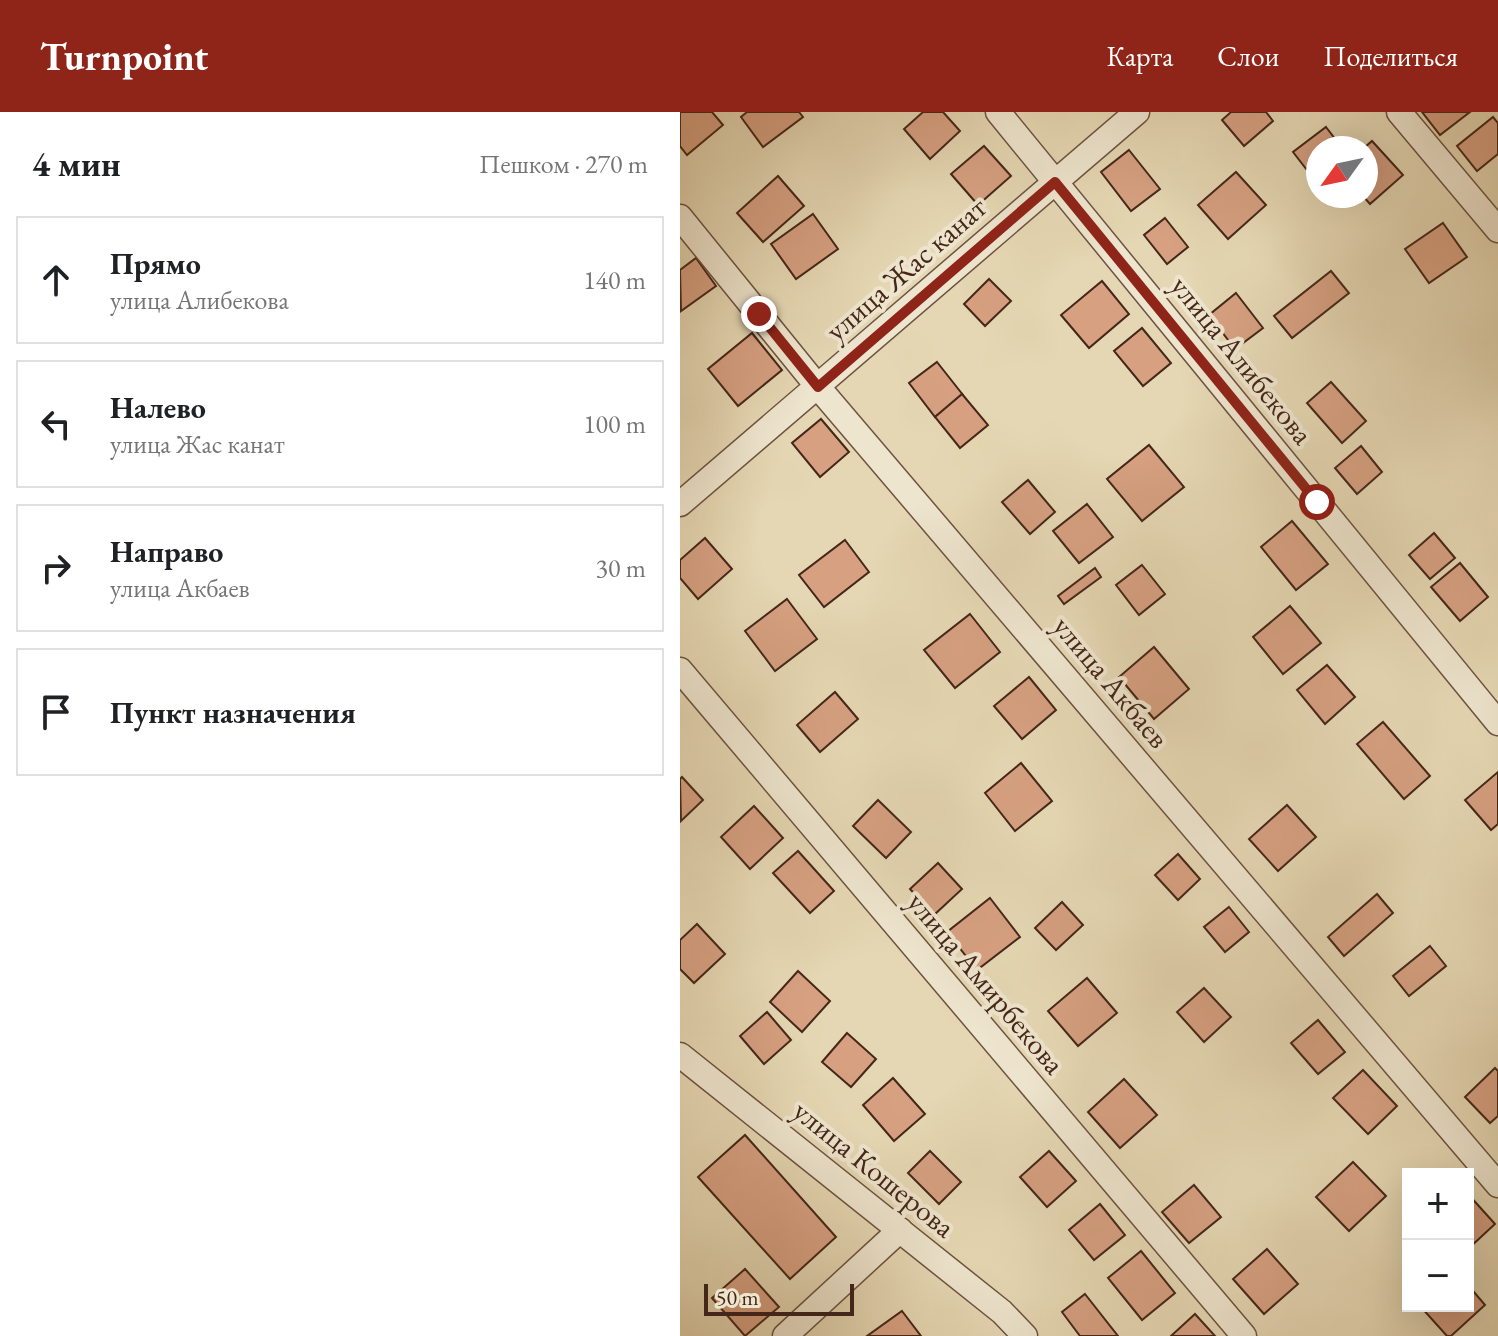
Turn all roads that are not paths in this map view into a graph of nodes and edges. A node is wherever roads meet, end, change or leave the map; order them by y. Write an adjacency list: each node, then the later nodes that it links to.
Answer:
1 (998, 112): 4 (street, улица Алибекова)
2 (1137, 112): 4 (street, улица Жас канат)
3 (1399, 112): 6 (street)
4 (1055, 182): 7 (street, улица Жас канат); 10 (street, улица Алибекова)
5 (680, 217): 7 (street, улица Акбаев)
6 (1498, 230)
7 (818, 387): 8 (street, улица Жас канат); 12 (street, улица Акбаев)
8 (680, 504)
9 (680, 670): 16 (street, улица Амирбекова)
10 (1498, 723)
11 (680, 1055): 13 (street, улица Кошерова)
12 (1498, 1185)
13 (900, 1230): 14 (street); 15 (street, улица Кошерова)
14 (785, 1336)
15 (1025, 1336)
16 (1244, 1336)

